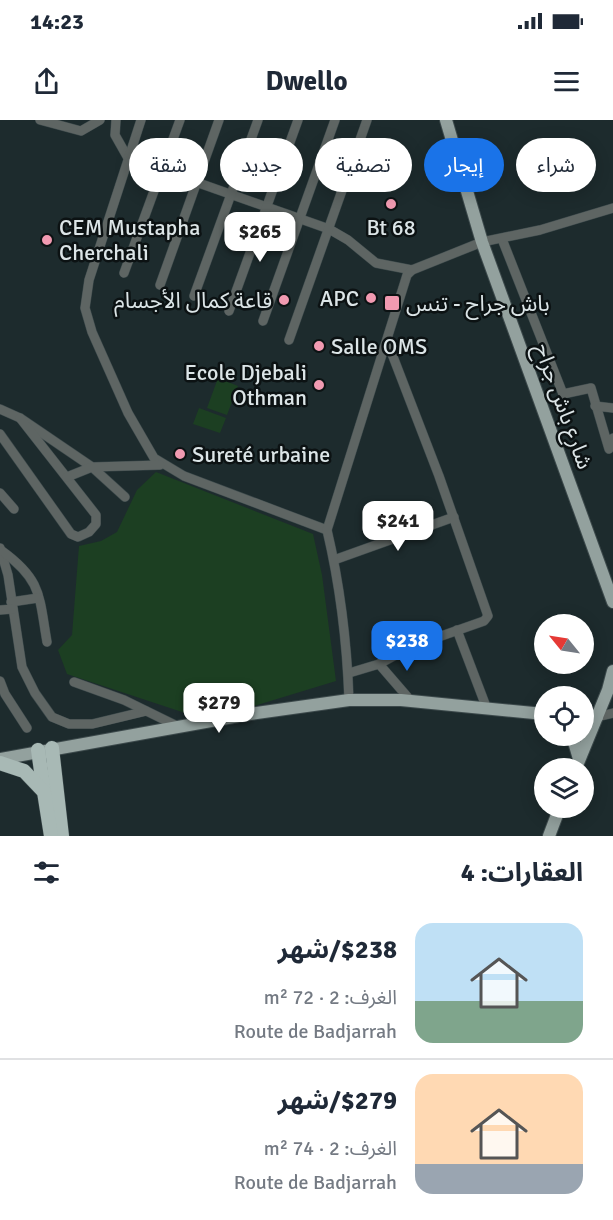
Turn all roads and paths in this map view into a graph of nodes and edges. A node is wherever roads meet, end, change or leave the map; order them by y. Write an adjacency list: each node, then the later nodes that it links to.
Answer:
1 (40, 120): 2 (street)
2 (100, 120)
3 (116, 120): 14 (street)
4 (141, 120): 14 (street)
5 (180, 120): 12 (street)
6 (219, 120): 13 (street)
7 (258, 120): 18 (street)
8 (298, 120): 19 (street)
9 (335, 120): 21 (street)
10 (367, 120): 22 (street)
11 (446, 120): 24 (main road, شارع باش جراح)
12 (173, 138)
13 (208, 150)
14 (128, 158): 39 (street)
15 (208, 187): 18 (street)
16 (153, 192): 26 (street)
17 (193, 192): 27 (street)
18 (230, 195): 19 (street); 28 (street)
19 (266, 207): 21 (street); 29 (street)
20 (613, 208): 23 (street)
21 (300, 219): 22 (street); 30 (street)
22 (329, 229): 25 (street); 31 (street)
23 (502, 239): 24 (street); 33 (street)
24 (482, 242): 25 (street); 49 (main road, شارع باش جراح)
25 (412, 270): 32 (street)
26 (124, 273)
27 (160, 285)
28 (194, 296)
29 (229, 310)
30 (263, 321)
31 (289, 340)
32 (387, 341): 45 (street); 46 (street)
33 (595, 406): 34 (street); 38 (street)
34 (613, 408)
35 (0, 409): 36 (street)
36 (20, 418): 40 (street); 41 (street)
37 (0, 434): 41 (street)
38 (613, 438)
39 (160, 465): 40 (street); 46 (street)
40 (92, 467): 41 (street); 43 (street)
41 (67, 477)
42 (0, 492): 44 (street)
43 (125, 497)
44 (14, 509)
45 (454, 517): 48 (street); 54 (street)
46 (327, 530): 48 (street)
47 (1, 550): 50 (street); 52 (street)
48 (334, 560): 58 (street)
49 (611, 585): 51 (main road, شارع باش جراح)
50 (38, 598): 52 (street); 55 (street)
51 (613, 602)
52 (12, 605): 53 (street); 65 (street)
53 (0, 610)
54 (457, 630): 56 (street); 64 (street)
55 (47, 642)
56 (379, 664): 58 (street); 63 (street)
57 (613, 671): 69 (main road)
58 (349, 673): 62 (street)
59 (0, 681): 61 (street)
60 (74, 682): 65 (street)
61 (2, 695): 71 (street)
62 (349, 700): 63 (main road); 70 (main road)
63 (411, 701): 64 (main road)
64 (487, 709): 66 (main road)
65 (146, 711): 70 (street)
66 (534, 713)
67 (613, 713): 69 (street)
68 (594, 717): 69 (main road)
69 (597, 717): 73 (main road)
70 (177, 726): 72 (main road)
71 (27, 728)
72 (45, 749): 74 (main road); 76 (highway); 79 (highway)
73 (580, 758)
74 (0, 759)
75 (0, 763): 76 (highway)
76 (44, 792): 78 (highway)
77 (556, 818): 80 (main road)
78 (51, 836)
79 (62, 836)
80 (549, 836)

